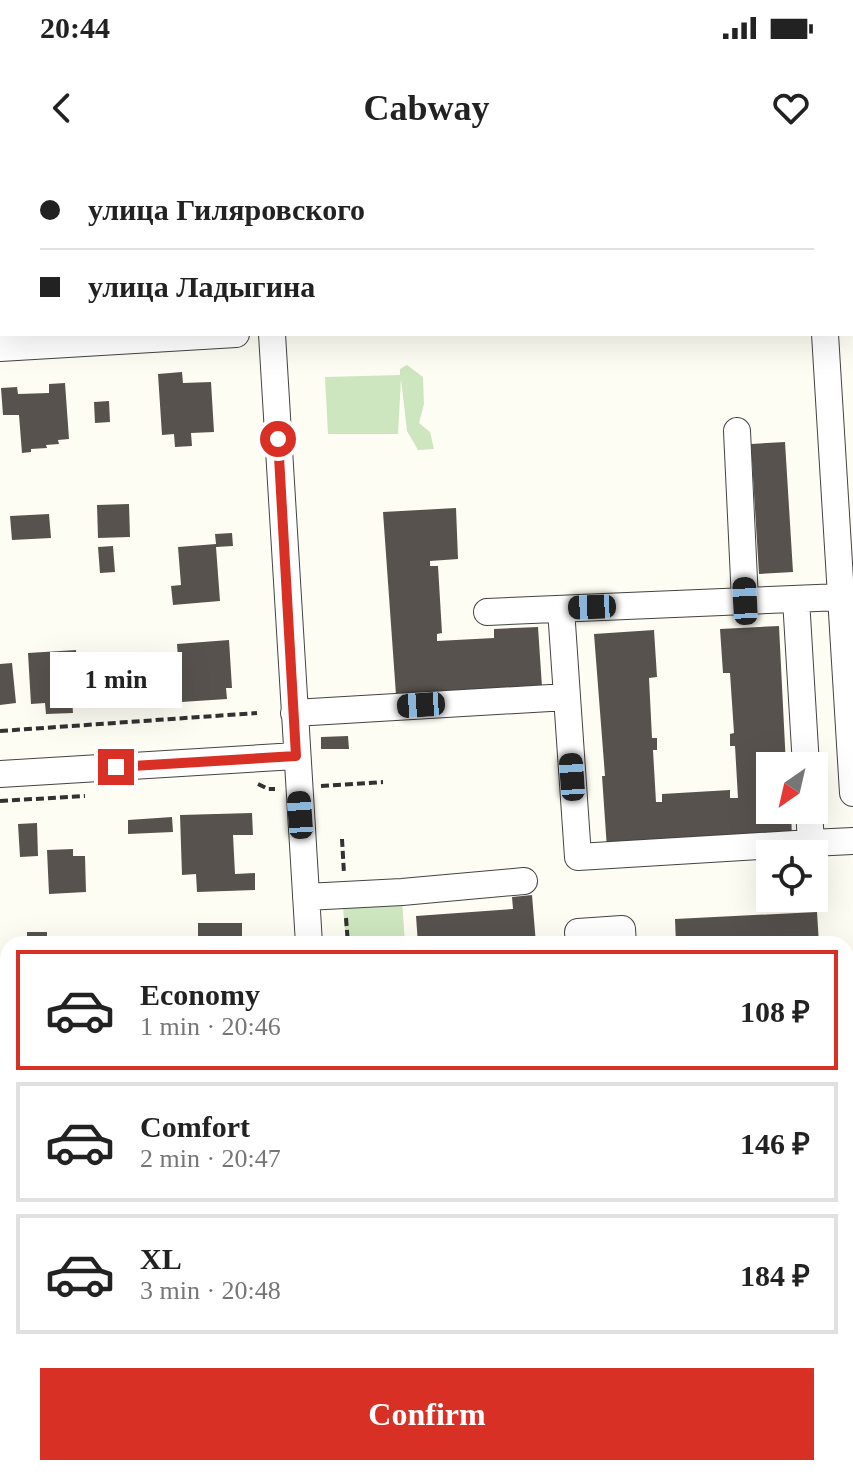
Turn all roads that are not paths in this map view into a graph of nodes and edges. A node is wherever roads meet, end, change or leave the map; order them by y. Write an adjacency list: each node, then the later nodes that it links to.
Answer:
1 (202, 336): 4 (street)
2 (272, 336): 12 (street)
3 (825, 336): 6 (street)
4 (0, 348)
5 (737, 431): 8 (street)
6 (841, 597): 7 (street); 16 (street)
7 (796, 599): 8 (street); 13 (street)
8 (745, 601): 9 (street)
9 (561, 609): 10 (street); 11 (street)
10 (487, 612)
11 (567, 697): 12 (street); 19 (street)
12 (294, 713): 14 (street)
13 (805, 752)
14 (296, 756): 15 (street); 21 (street)
15 (0, 774)
16 (853, 793)
17 (853, 841): 18 (street)
18 (828, 842)
19 (756, 846)
20 (524, 881): 21 (street)
21 (306, 897): 22 (street)
22 (308, 936)
23 (578, 936): 24 (street)
24 (622, 936)

